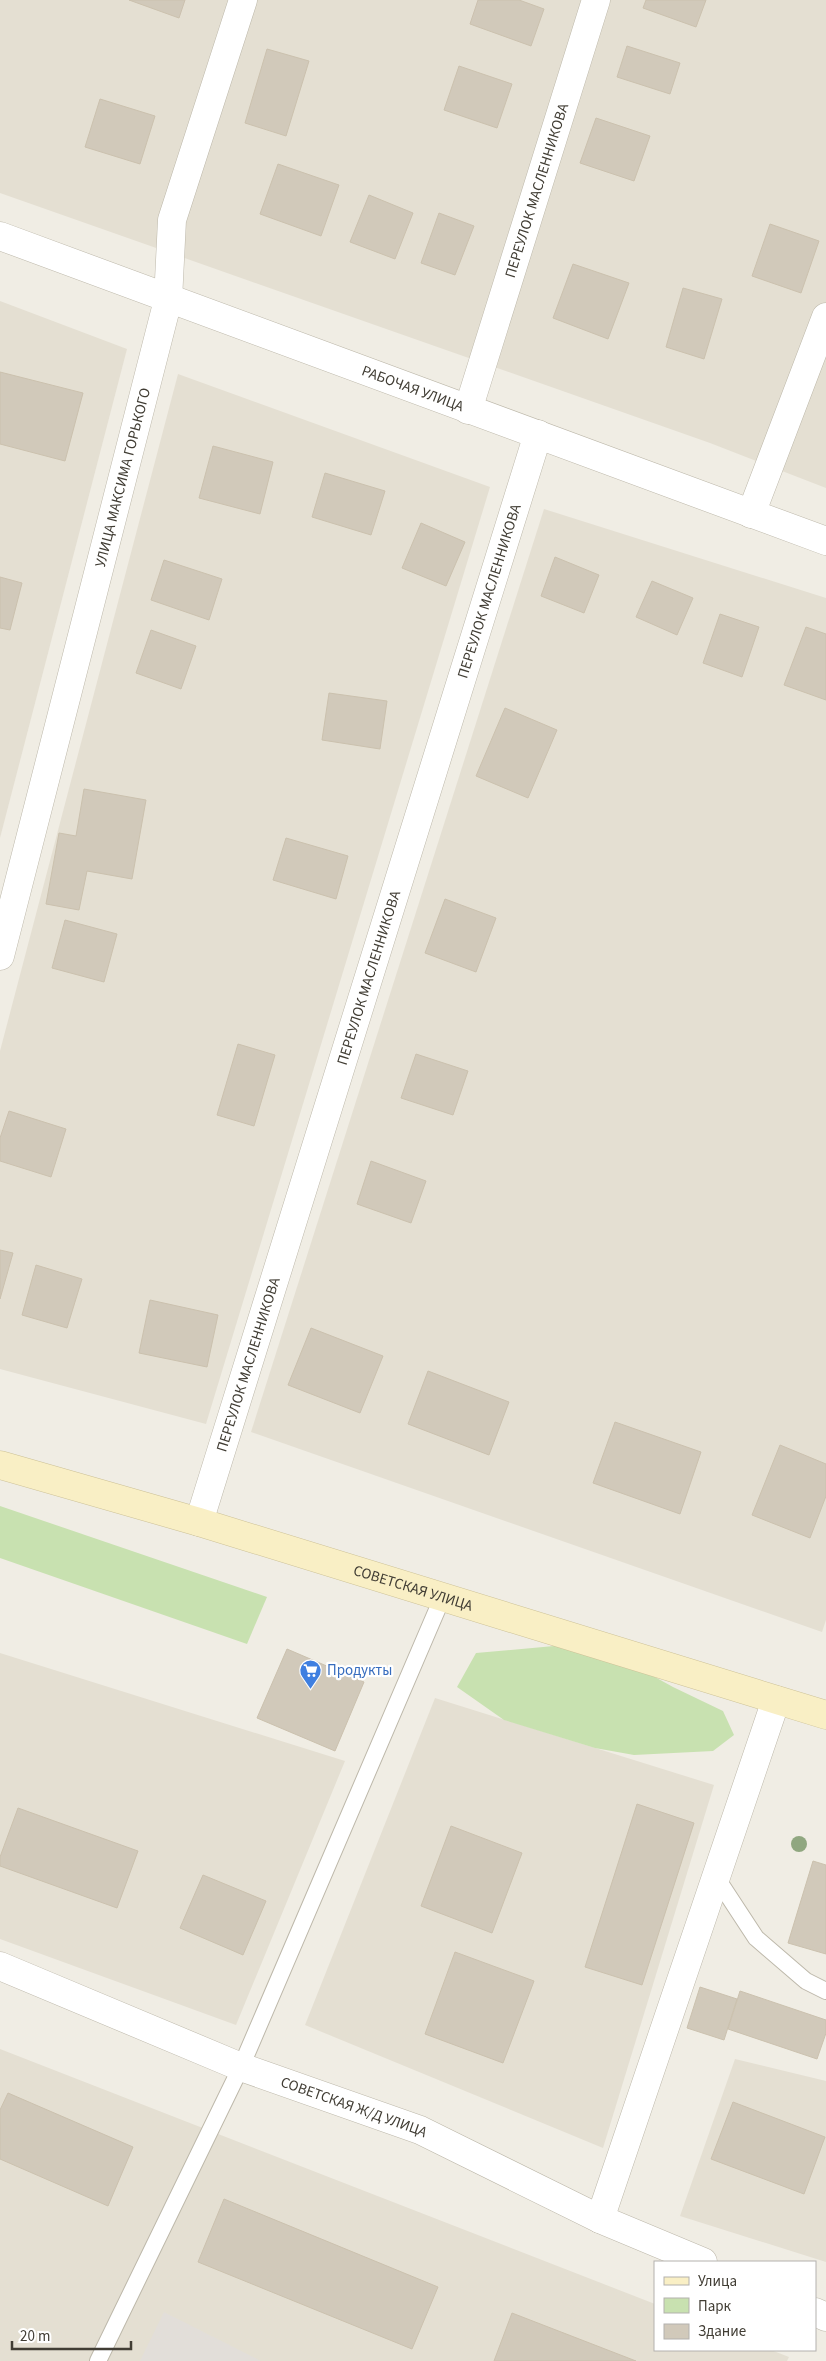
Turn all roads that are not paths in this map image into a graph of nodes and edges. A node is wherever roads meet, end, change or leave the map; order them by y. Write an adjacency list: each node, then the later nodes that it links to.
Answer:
1 (243, 0): 4 (street, УЛИЦА МАКСИМА ГОРЬКОГО)
2 (596, 0): 6 (street, ПЕРЕУЛОК МАСЛЕННИКОВА)
3 (0, 236): 4 (street, РАБОЧАЯ УЛИЦА)
4 (168, 300): 6 (street, РАБОЧАЯ УЛИЦА); 10 (street, УЛИЦА МАКСИМА ГОРЬКОГО)
5 (826, 317): 8 (street)
6 (468, 410): 7 (street, РАБОЧАЯ УЛИЦА)
7 (538, 434): 8 (street, РАБОЧАЯ УЛИЦА); 12 (street, ПЕРЕУЛОК МАСЛЕННИКОВА)
8 (751, 514): 9 (street, РАБОЧАЯ УЛИЦА)
9 (826, 541)
10 (0, 956)
11 (0, 1465): 12 (main road, СОВЕТСКАЯ УЛИЦА)
12 (199, 1522): 13 (main road, СОВЕТСКАЯ УЛИЦА)
13 (443, 1596): 14 (main road, СОВЕТСКАЯ УЛИЦА); 19 (lane)
14 (776, 1700): 15 (main road, СОВЕТСКАЯ УЛИЦА); 16 (street)
15 (826, 1715)
16 (716, 1877): 18 (lane); 20 (street)
17 (0, 1966): 19 (street, СОВЕТСКАЯ Ж/Д УЛИЦА)
18 (826, 1990)
19 (241, 2067): 20 (street, СОВЕТСКАЯ Ж/Д УЛИЦА); 22 (lane)
20 (600, 2219): 21 (street, СОВЕТСКАЯ Ж/Д УЛИЦА)
21 (701, 2261)
22 (98, 2361)

